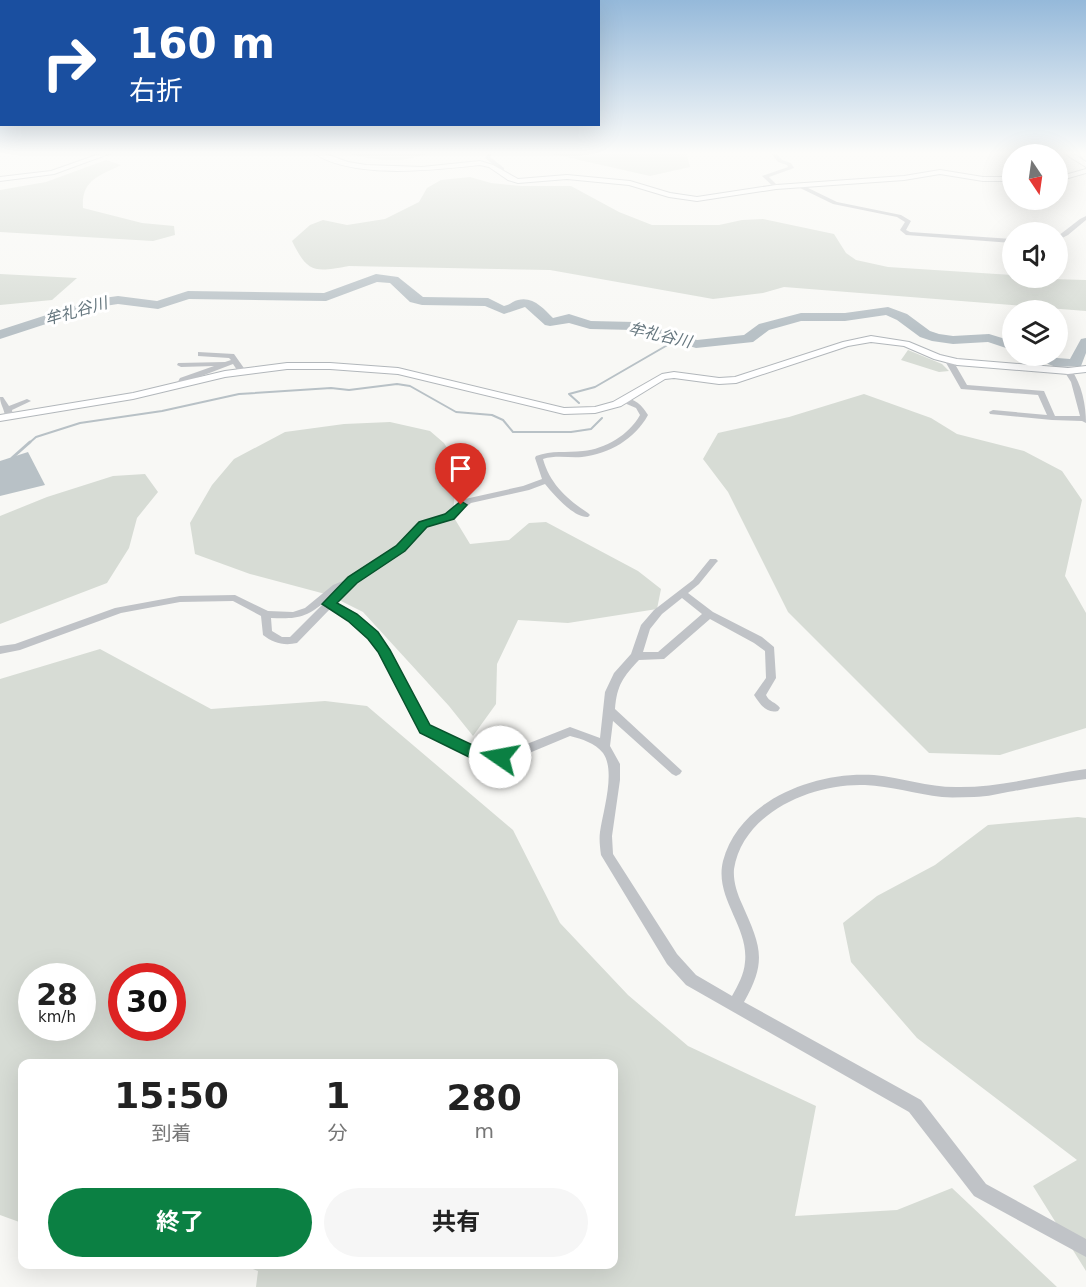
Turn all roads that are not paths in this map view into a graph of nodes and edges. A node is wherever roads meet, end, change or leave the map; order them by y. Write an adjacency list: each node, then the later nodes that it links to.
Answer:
1 (880, 212): 4 (street)
2 (1086, 218): 3 (street)
3 (1068, 233)
4 (1002, 240)
5 (201, 354): 7 (street)
6 (949, 360): 11 (main road); 15 (main road); 19 (street)
7 (236, 361): 8 (street); 12 (street)
8 (226, 364): 9 (street); 13 (street)
9 (181, 365)
10 (1086, 369): 11 (main road)
11 (1068, 370): 20 (street)
12 (242, 371): 13 (main road); 15 (main road)
13 (180, 385): 18 (main road)
14 (0, 399): 18 (street)
15 (625, 400): 21 (street)
16 (27, 401): 18 (street)
17 (993, 412): 19 (street)
18 (6, 415)
19 (1052, 418): 20 (street)
20 (1085, 420)
21 (547, 480): 22 (street); 24 (street)
22 (585, 515)
23 (713, 561): 25 (street)
24 (353, 580): 26 (street); 27 (street)
25 (683, 594): 28 (street); 30 (street)
26 (329, 604): 27 (street); 33 (street)
27 (266, 614): 29 (street)
28 (709, 614): 30 (street); 31 (street)
29 (0, 650)
30 (636, 656): 32 (street)
31 (774, 708)
32 (609, 710): 33 (street); 34 (street)
33 (605, 745): 36 (street)
34 (675, 771)
35 (1086, 774): 36 (street)
36 (735, 1004): 37 (street)
37 (1086, 1248)

